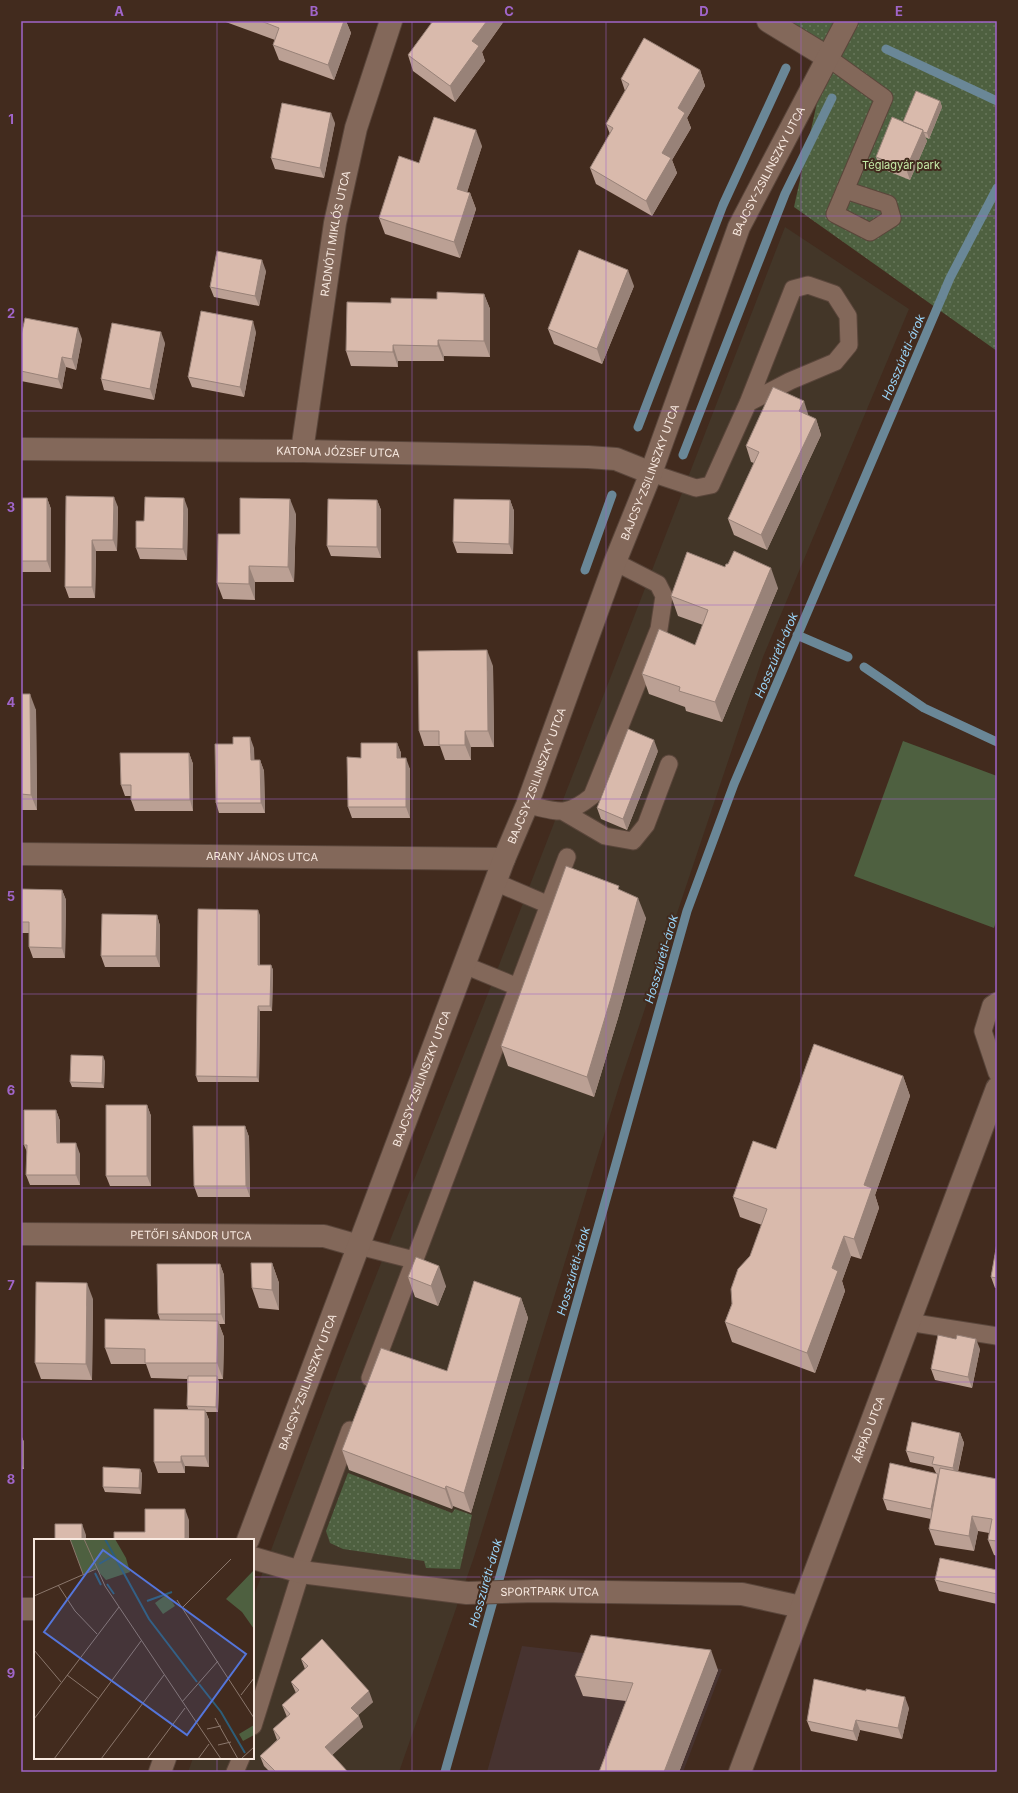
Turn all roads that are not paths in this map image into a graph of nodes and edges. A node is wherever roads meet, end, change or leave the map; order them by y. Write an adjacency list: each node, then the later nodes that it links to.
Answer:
1 (391, 21): 8 (street, RADNÓTI MIKLÓS UTCA)
2 (768, 21): 4 (street)
3 (847, 21): 4 (street, BAJCSY-ZSILINSZKY UTCA)
4 (827, 57): 5 (lane); 9 (street, BAJCSY-ZSILINSZKY UTCA)
5 (845, 190)
6 (748, 403): 6 (lane); 9 (lane)
7 (21, 449): 8 (street, KATONA JÓZSEF UTCA)
8 (302, 451): 9 (street, KATONA JÓZSEF UTCA)
9 (651, 473): 10 (street, BAJCSY-ZSILINSZKY UTCA)
10 (615, 562): 12 (street, BAJCSY-ZSILINSZKY UTCA); 13 (lane)
11 (669, 764): 13 (lane)
12 (527, 805): 13 (lane); 16 (street, BAJCSY-ZSILINSZKY UTCA)
13 (564, 812)
14 (21, 854): 16 (street, ARANY JÁNOS UTCA)
15 (567, 857): 18 (lane)
16 (504, 859): 17 (street, BAJCSY-ZSILINSZKY UTCA)
17 (495, 882): 18 (lane); 19 (street, BAJCSY-ZSILINSZKY UTCA)
18 (549, 905): 20 (lane)
19 (464, 965): 20 (lane); 25 (street, BAJCSY-ZSILINSZKY UTCA)
20 (518, 987): 26 (lane)
21 (997, 1001): 22 (lane)
22 (997, 1073)
23 (997, 1088): 27 (street, ÁRPÁD UTCA)
24 (21, 1234): 25 (street, PETŐFI SÁNDOR UTCA)
25 (359, 1246): 26 (lane); 31 (street, BAJCSY-ZSILINSZKY UTCA)
26 (414, 1260): 29 (lane)
27 (908, 1322): 28 (lane); 34 (street, ÁRPÁD UTCA)
28 (997, 1336)
29 (364, 1394)
30 (355, 1417): 33 (lane)
31 (248, 1539)
32 (254, 1558): 33 (street, SPORTPARK UTCA)
33 (300, 1571): 34 (street, SPORTPARK UTCA); 37 (lane)
34 (801, 1607): 40 (street, ÁRPÁD UTCA)
35 (21, 1609): 36 (street)
36 (34, 1609)
37 (254, 1723)
38 (165, 1759): 39 (street)
39 (160, 1772)
40 (740, 1772)

